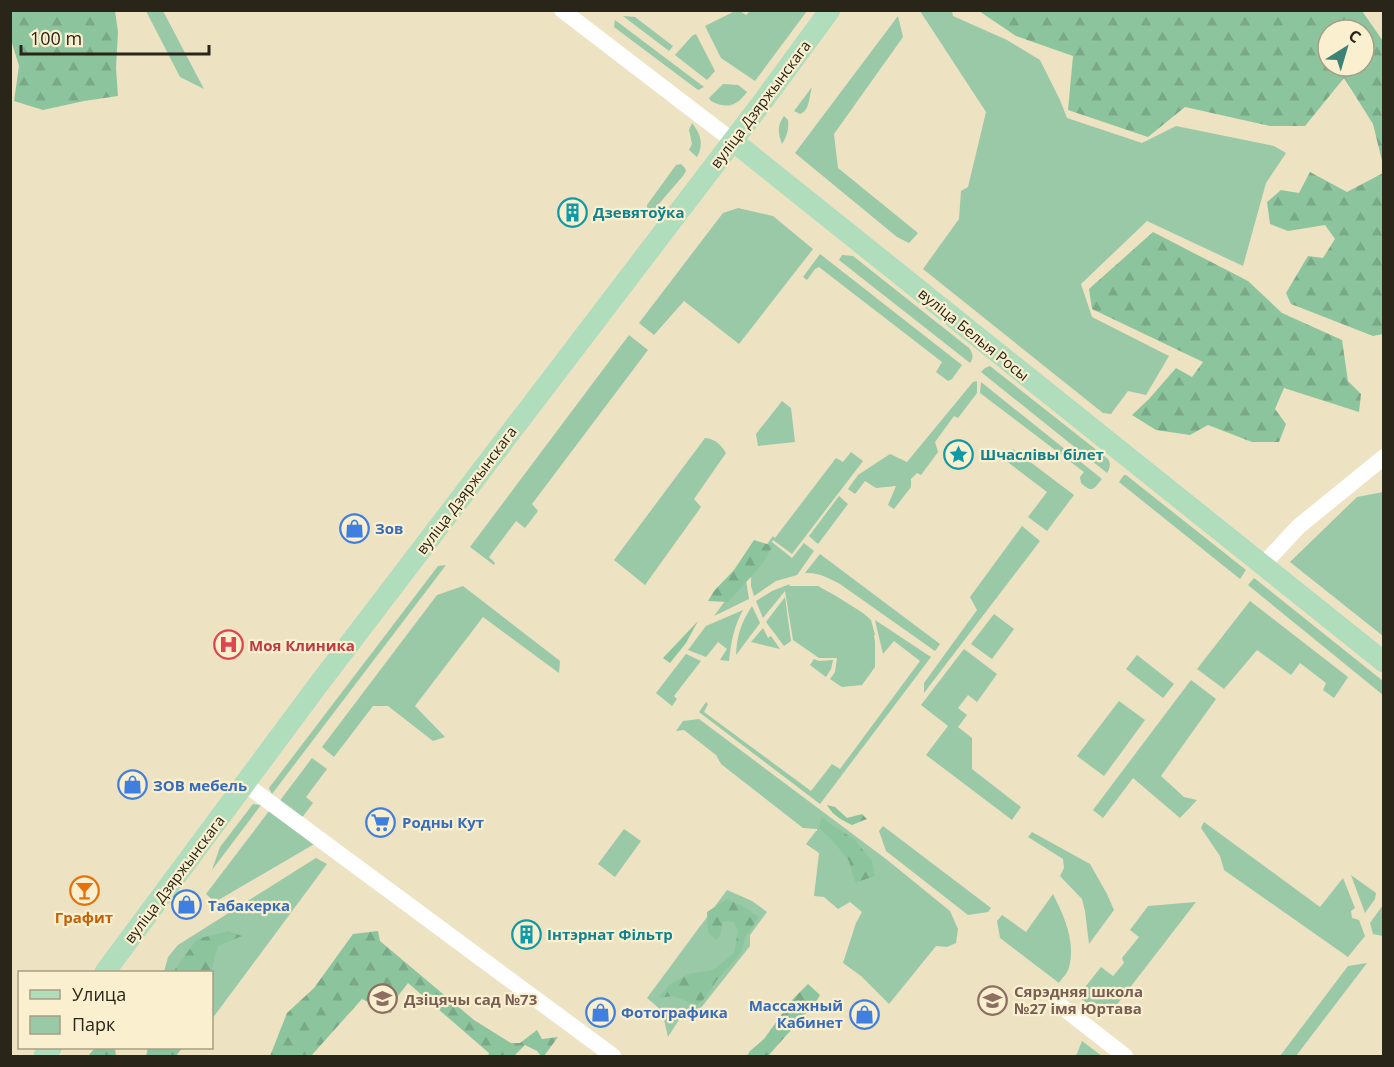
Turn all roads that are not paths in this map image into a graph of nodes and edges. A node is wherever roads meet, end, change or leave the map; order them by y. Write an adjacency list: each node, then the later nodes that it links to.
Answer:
1 (562, 10): 3 (street, вуліца Белыя Росы)
2 (830, 10): 3 (main road, вуліца Дзяржынскага)
3 (733, 141): 5 (main road, вуліца Белыя Росы); 7 (main road, вуліца Дзяржынскага)
4 (1383, 457): 5 (street)
5 (1263, 566): 6 (main road, вуліца Белыя Росы)
6 (1383, 662)
7 (245, 784): 8 (main road, вуліца Дзяржынскага); 10 (street)
8 (106, 971)
9 (1057, 1003): 11 (street)
10 (613, 1056)
11 (1125, 1056)

